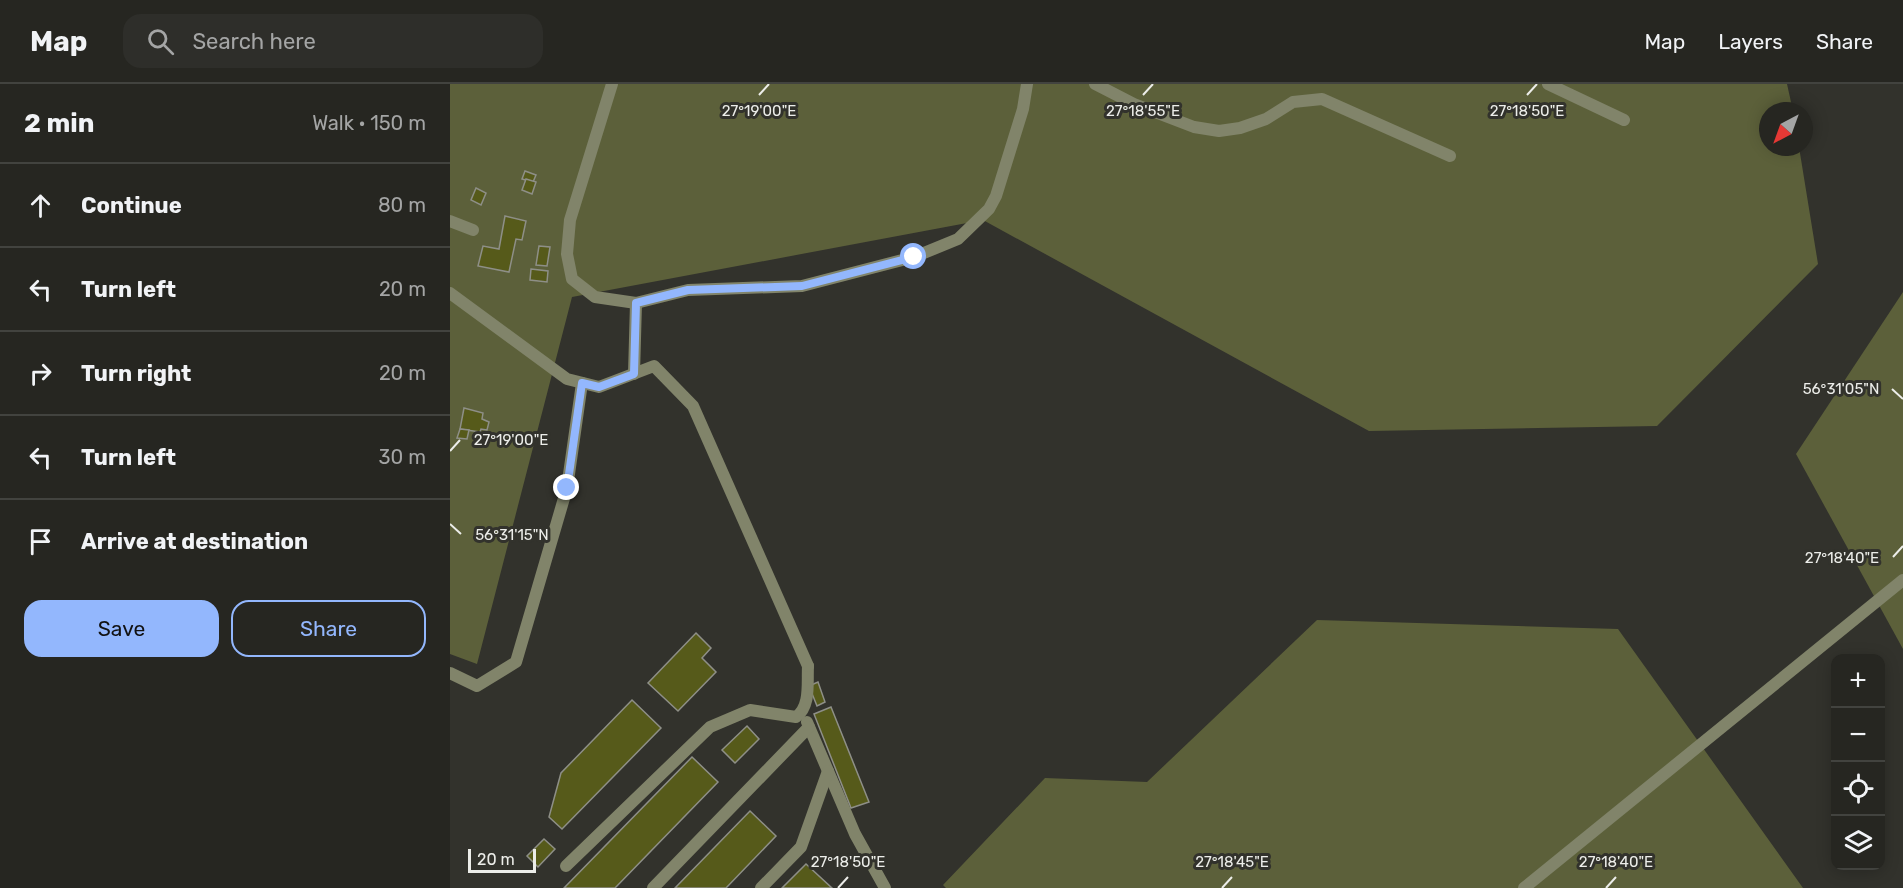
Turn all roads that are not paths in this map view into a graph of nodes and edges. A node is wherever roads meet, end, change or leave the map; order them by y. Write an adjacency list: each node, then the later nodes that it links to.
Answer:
1 (612, 84): 10 (street)
2 (1027, 84): 10 (street)
3 (1095, 84): 6 (street)
4 (1548, 84): 5 (street)
5 (1624, 120)
6 (1450, 156)
7 (450, 221): 8 (street)
8 (473, 230)
9 (450, 293): 12 (street)
10 (636, 303): 11 (street)
11 (634, 374): 12 (street); 15 (street)
12 (582, 383): 14 (street)
13 (1903, 580): 23 (street)
14 (450, 673)
15 (802, 712): 16 (street); 18 (street)
16 (809, 727): 17 (street); 20 (street)
17 (828, 771): 19 (street); 21 (street)
18 (566, 866)
19 (882, 883): 22 (street)
20 (653, 888)
21 (761, 888)
22 (869, 888)
23 (1524, 888)

